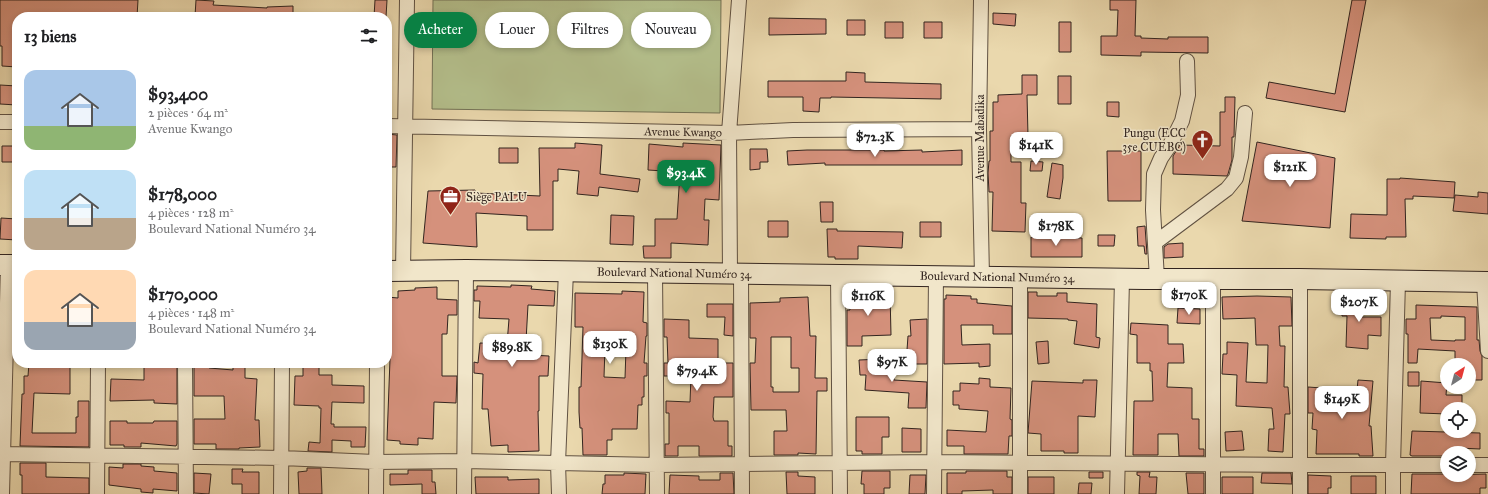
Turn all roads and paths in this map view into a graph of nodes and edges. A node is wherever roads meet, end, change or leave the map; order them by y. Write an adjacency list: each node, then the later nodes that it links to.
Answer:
1 (407, 0): 9 (street)
2 (739, 0): 11 (street)
3 (981, 0): 10 (street, Avenue Mabadika)
4 (1187, 61): 12 (street)
5 (1244, 113): 12 (street)
6 (0, 122): 7 (street)
7 (12, 122)
8 (392, 126): 9 (street, Avenue Kwango)
9 (406, 126): 11 (street, Avenue Kwango); 15 (street)
10 (979, 129): 11 (street, Avenue Kwango); 21 (street, Avenue Mabadika)
11 (729, 133): 18 (street)
12 (1156, 242): 24 (street)
13 (8, 265): 34 (street)
14 (466, 270): 15 (main road, Boulevard National Numéro 34); 16 (main road, Boulevard National Numéro 34); 38 (street)
15 (395, 271)
16 (566, 271): 17 (main road, Boulevard National Numéro 34); 41 (street)
17 (655, 272): 18 (main road, Boulevard National Numéro 34); 46 (street)
18 (736, 274): 19 (main road, Boulevard National Numéro 34); 47 (street)
19 (838, 275): 20 (main road, Boulevard National Numéro 34); 42 (street)
20 (936, 276): 21 (main road, Boulevard National Numéro 34); 40 (street)
21 (982, 277): 22 (main road, Boulevard National Numéro 34)
22 (1020, 277): 23 (main road, Boulevard National Numéro 34); 43 (street)
23 (1122, 279): 24 (main road, Boulevard National Numéro 34); 44 (street)
24 (1157, 279): 26 (main road, Boulevard National Numéro 34)
25 (1300, 279): 26 (main road, Boulevard National Numéro 34); 27 (main road, Boulevard National Numéro 34); 51 (street)
26 (1213, 280): 45 (street)
27 (1398, 281): 28 (main road, Boulevard National Numéro 34); 48 (street)
28 (1486, 282): 29 (street)
29 (1488, 351)
30 (98, 368): 35 (street)
31 (185, 368): 36 (street)
32 (282, 368): 37 (street)
33 (377, 368): 39 (street)
34 (1, 454): 35 (street); 53 (street)
35 (96, 456): 36 (street); 54 (street)
36 (186, 458): 37 (street); 55 (street)
37 (282, 458): 39 (street); 56 (street)
38 (465, 461): 39 (street); 41 (street); 58 (street)
39 (375, 462): 57 (street)
40 (934, 462): 42 (street); 43 (street); 63 (street)
41 (558, 463): 46 (street); 59 (street)
42 (840, 463): 47 (street); 62 (street)
43 (1019, 463): 44 (street); 64 (street)
44 (1117, 464): 45 (street); 65 (street)
45 (1214, 464): 51 (street); 66 (street)
46 (657, 465): 47 (street); 60 (street)
47 (742, 465): 61 (street)
48 (1393, 465): 49 (street); 51 (street); 68 (street)
49 (1440, 465)
50 (1476, 465): 52 (street)
51 (1300, 466): 67 (street)
52 (1488, 466)
53 (2, 494)
54 (97, 494)
55 (186, 494)
56 (282, 494)
57 (376, 494)
58 (464, 494)
59 (559, 494)
60 (657, 494)
61 (742, 494)
62 (840, 494)
63 (934, 494)
64 (1020, 494)
65 (1117, 494)
66 (1214, 494)
67 (1300, 494)
68 (1393, 494)

